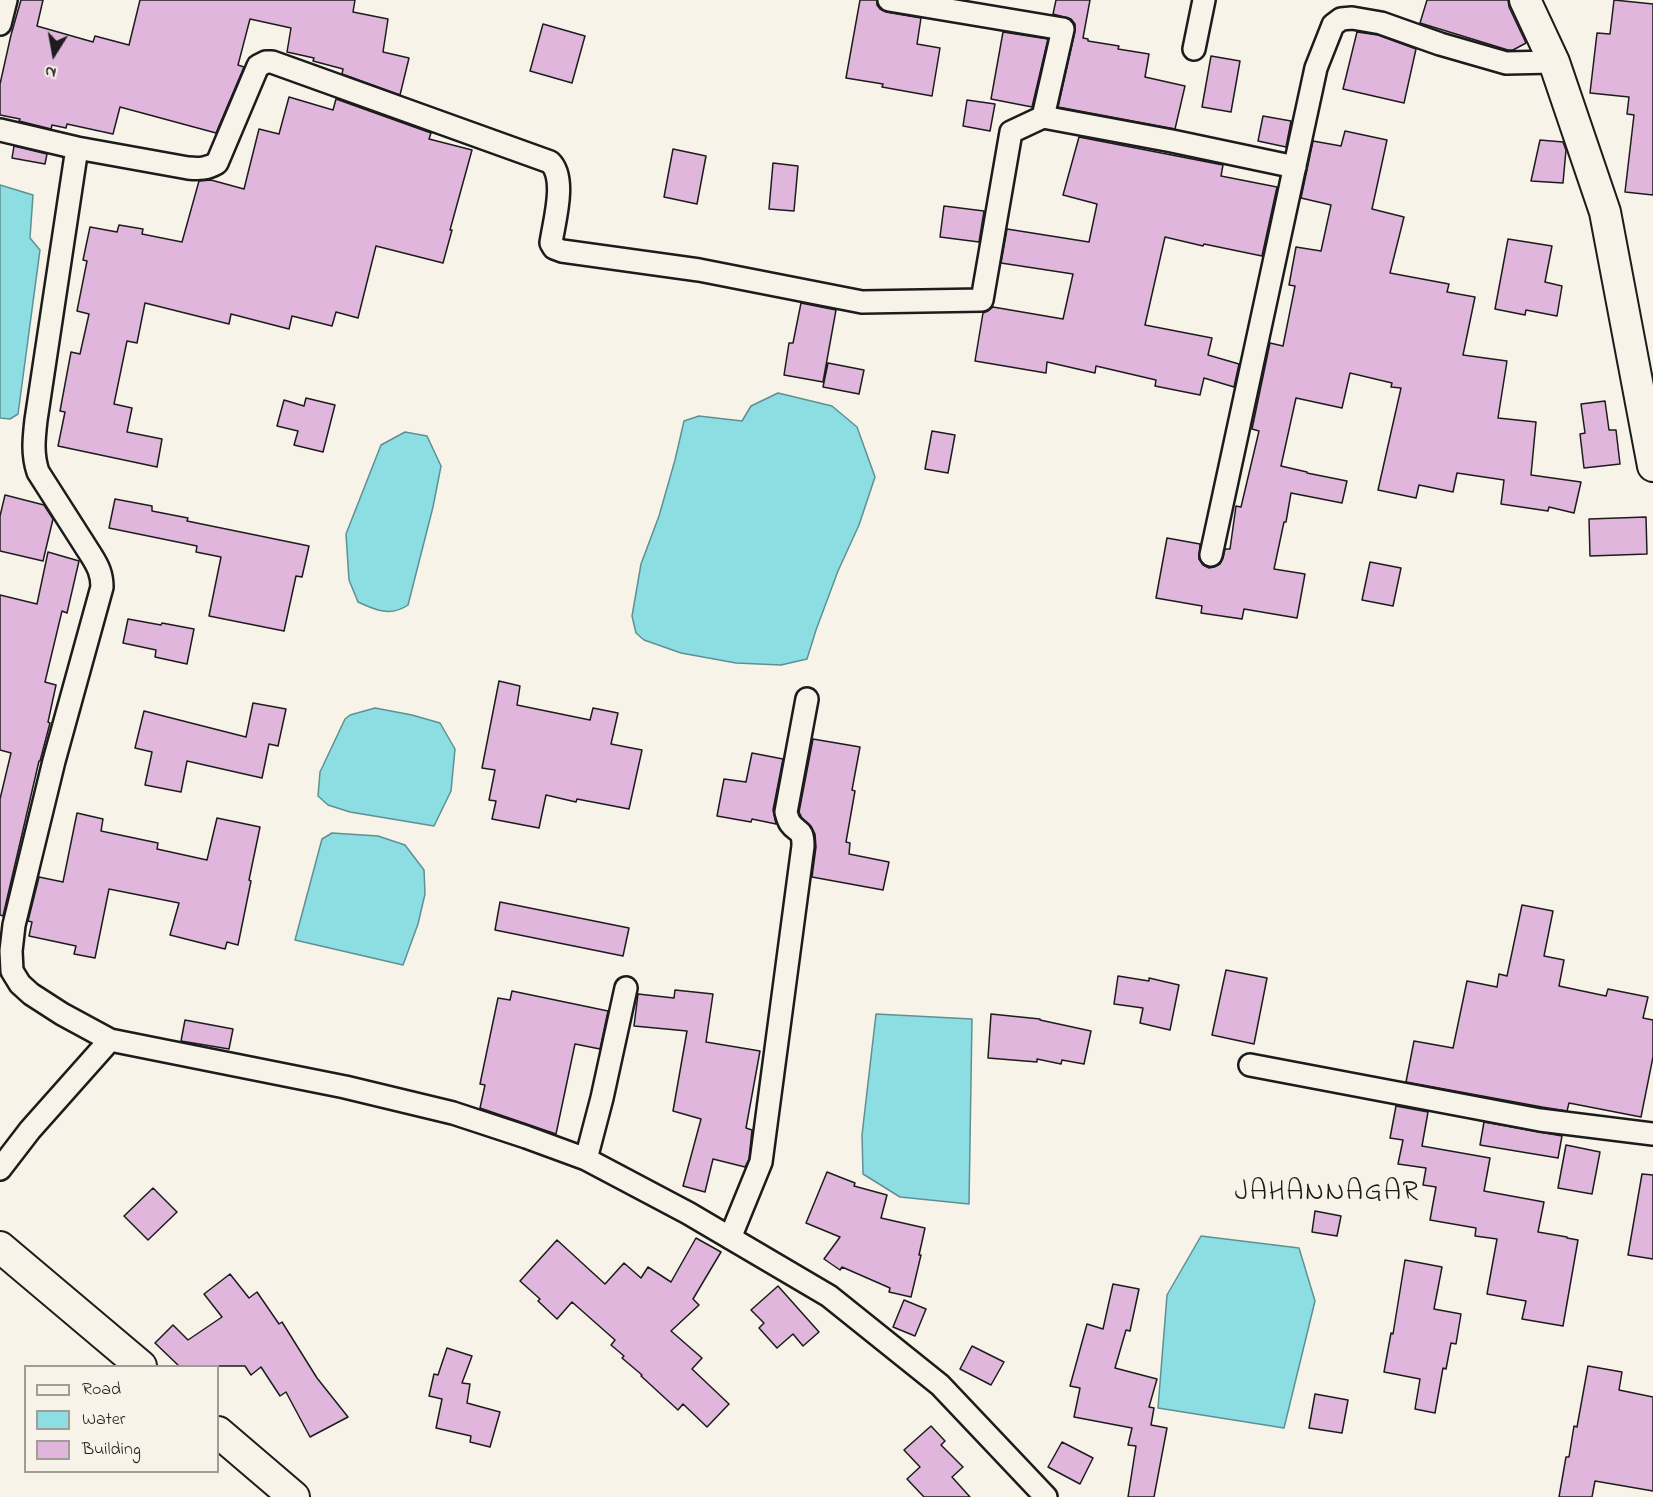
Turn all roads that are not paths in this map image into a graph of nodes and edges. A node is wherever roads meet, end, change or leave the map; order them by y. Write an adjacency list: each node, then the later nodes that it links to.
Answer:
1 (6, 0): 5 (street)
2 (889, 0): 8 (street)
3 (1204, 0): 6 (street)
4 (1525, 0): 7 (street)
5 (0, 24)
6 (1194, 49)
7 (1554, 62): 11 (street); 12 (street)
8 (1043, 117): 10 (street); 11 (street)
9 (0, 130): 10 (street)
10 (77, 148): 16 (street)
11 (1295, 167): 13 (street)
12 (1653, 460)
13 (1211, 555)
14 (807, 699): 21 (street)
15 (626, 988): 19 (street)
16 (110, 1040): 19 (street); 20 (street)
17 (1250, 1065): 18 (street)
18 (1653, 1134)
19 (586, 1160): 21 (street)
20 (0, 1169)
21 (730, 1238): 26 (street)
22 (0, 1247): 23 (street)
23 (140, 1365)
24 (219, 1433): 25 (street)
25 (294, 1497)
26 (1046, 1497)

